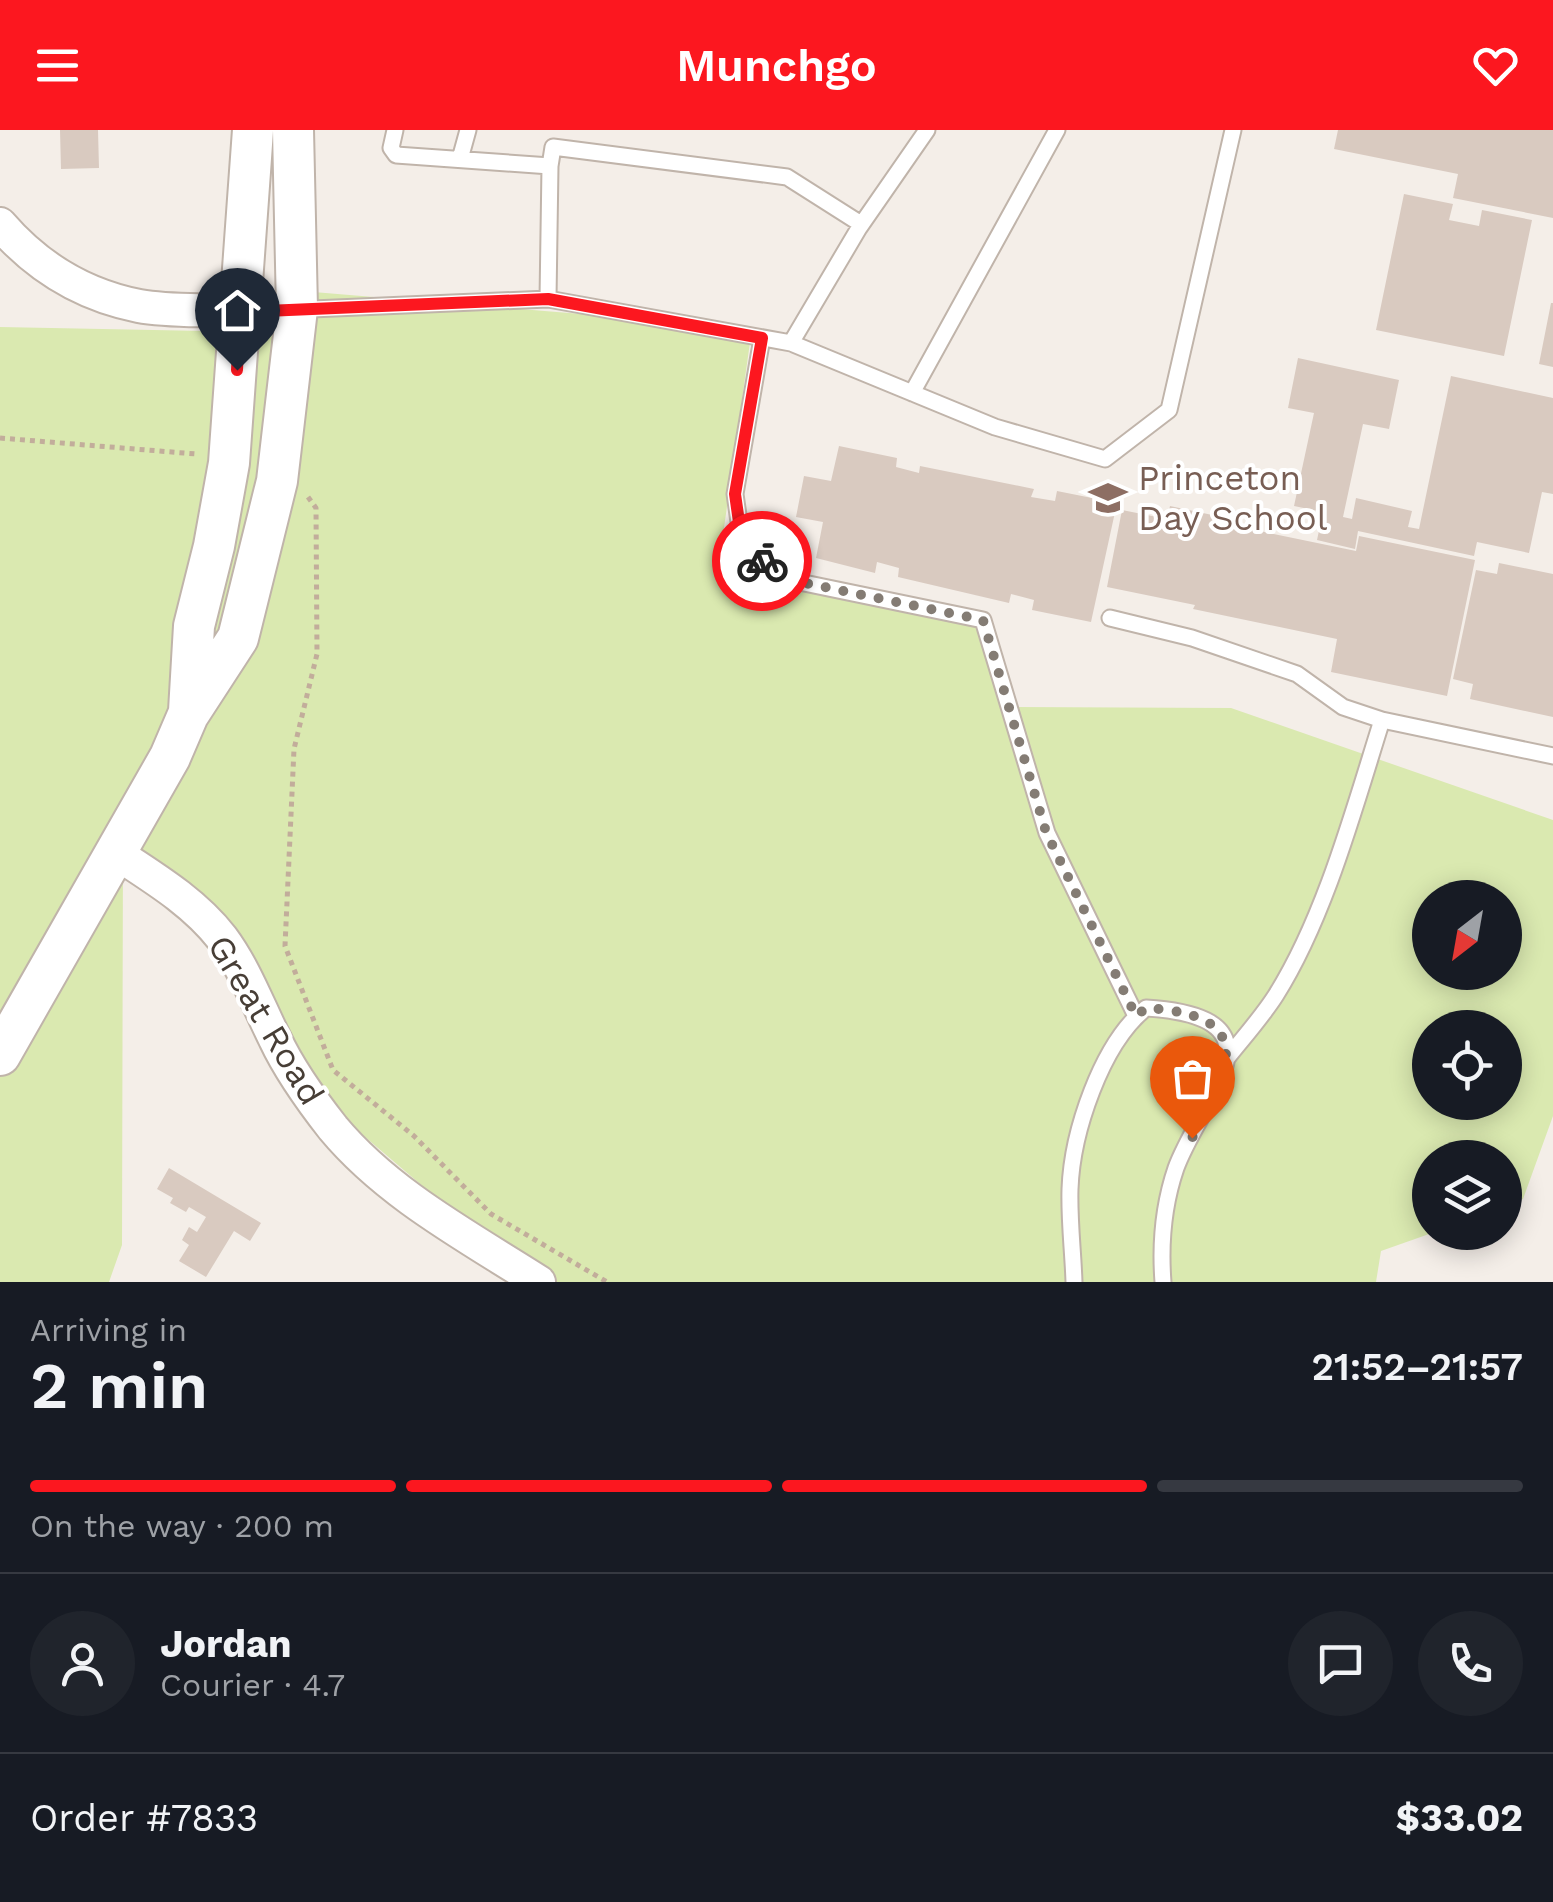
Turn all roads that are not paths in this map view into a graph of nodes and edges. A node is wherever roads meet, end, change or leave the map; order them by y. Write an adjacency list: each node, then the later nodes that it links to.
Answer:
1 (253, 130): 14 (street)
2 (293, 130): 13 (street)
3 (395, 130): 8 (lane)
4 (468, 130): 8 (lane)
5 (928, 130): 11 (lane)
6 (1057, 130): 17 (lane)
7 (1233, 130): 17 (lane)
8 (460, 159): 9 (lane)
9 (550, 166): 11 (lane); 12 (lane)
10 (0, 224): 14 (street)
11 (862, 224): 16 (lane)
12 (548, 299): 13 (lane); 15 (lane)
13 (297, 310): 14 (lane); 19 (street)
14 (240, 312): 19 (street)
15 (762, 338): 16 (lane); 23 (lane)
16 (792, 343): 17 (lane)
17 (912, 393)
18 (1110, 618): 20 (lane)
19 (188, 715): 22 (street)
20 (1382, 720): 21 (lane); 25 (lane)
21 (1553, 756)
22 (116, 853): 24 (street); 26 (street, Great Road)
23 (1136, 1016): 25 (lane); 27 (lane)
24 (0, 1056)
25 (1228, 1057): 28 (lane)
26 (539, 1282)
27 (1074, 1282)
28 (1163, 1282)

